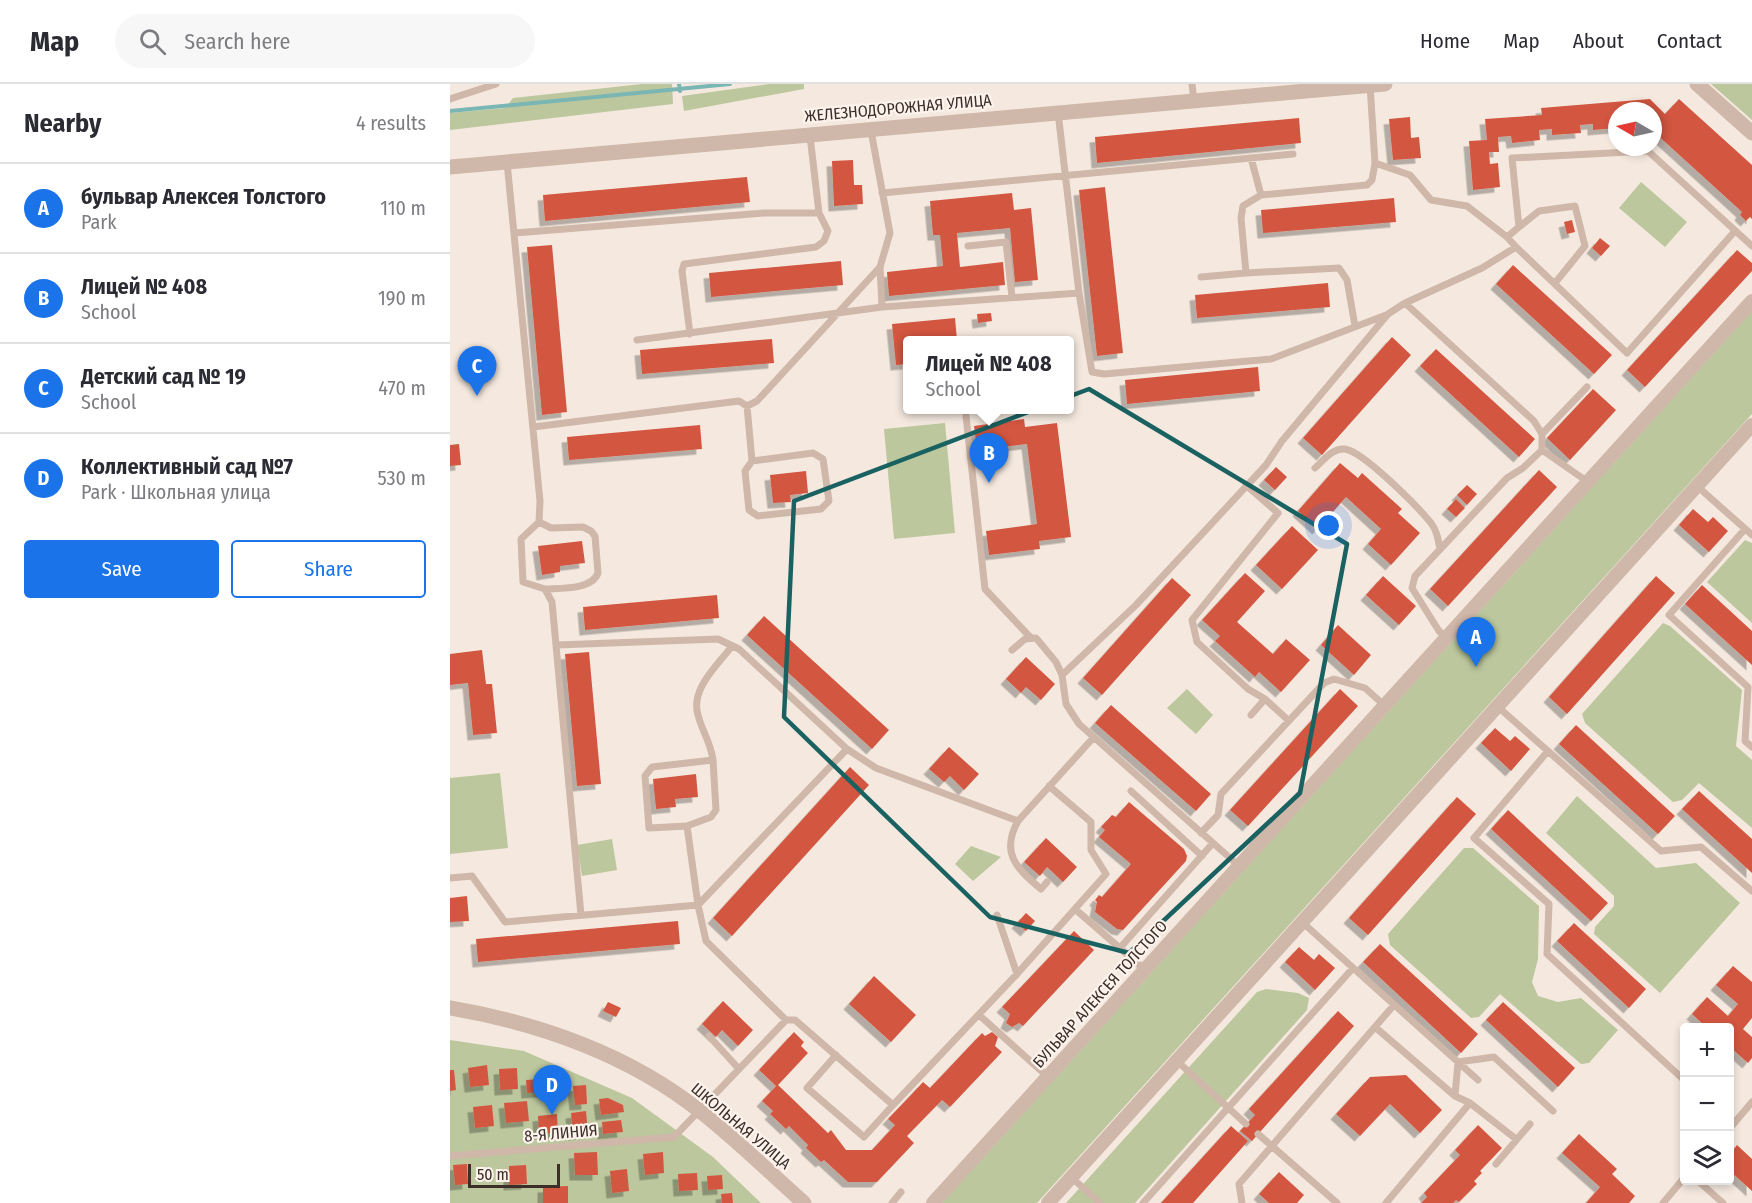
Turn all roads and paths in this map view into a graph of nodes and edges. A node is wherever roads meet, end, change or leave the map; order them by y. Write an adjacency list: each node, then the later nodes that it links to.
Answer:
1 (496, 84): 5 (lane)
2 (1192, 84): 6 (lane)
3 (1697, 84): 10 (street)
4 (1378, 85): 6 (street, ЖЕЛЕЗНОДОРОЖНАЯ УЛИЦА); 14 (lane)
5 (450, 99)
6 (1194, 101): 7 (street, ЖЕЛЕЗНОДОРОЖНАЯ УЛИЦА)
7 (1058, 112): 8 (street, ЖЕЛЕЗНОДОРОЖНАЯ УЛИЦА); 16 (lane)
8 (872, 131): 9 (street, ЖЕЛЕЗНОДОРОЖНАЯ УЛИЦА); 17 (lane)
9 (810, 134): 13 (street, ЖЕЛЕЗНОДОРОЖНАЯ УЛИЦА); 19 (lane)
10 (1752, 134)
11 (1293, 154): 12 (lane)
12 (1251, 158): 16 (lane); 18 (lane)
13 (507, 162): 15 (street, ЖЕЛЕЗНОДОРОЖНАЯ УЛИЦА); 22 (lane)
14 (1375, 163): 18 (lane); 23 (lane)
15 (450, 167)
16 (1066, 175): 17 (lane); 31 (lane)
17 (882, 193): 27 (lane)
18 (1261, 195): 28 (lane)
19 (819, 213): 22 (lane); 39 (lane)
20 (1519, 227): 21 (lane); 23 (lane); 30 (lane)
21 (1736, 231): 25 (lane); 30 (lane)
22 (515, 233): 45 (lane)
23 (1508, 237): 26 (lane)
24 (968, 246): 32 (lane)
25 (1752, 246)
26 (1516, 247): 30 (lane); 34 (lane)
27 (880, 267): 35 (lane); 36 (lane)
28 (1246, 273): 29 (lane); 38 (lane)
29 (1201, 277)
30 (1555, 284)
31 (1079, 293): 32 (lane); 38 (lane)
32 (1011, 297): 35 (lane)
33 (1752, 301): 50 (street, БУЛЬВАР АЛЕКСЕЯ ТОЛСТОГО)
34 (1405, 303): 37 (lane); 46 (lane)
35 (882, 307): 36 (lane)
36 (836, 314): 39 (lane); 42 (lane)
37 (1388, 314): 38 (lane); 51 (lane)
38 (1355, 326)
39 (690, 334): 40 (lane)
40 (637, 340)
41 (1587, 387): 46 (lane)
42 (747, 406): 45 (lane); 48 (lane)
43 (966, 416): 59 (lane)
44 (1752, 425): 52 (street)
45 (533, 427): 53 (lane)
46 (1542, 434): 47 (lane)
47 (1542, 450): 50 (lane); 56 (lane)
48 (752, 461): 48 (lane)
49 (1315, 468): 56 (lane)
50 (1588, 482): 58 (street, БУЛЬВАР АЛЕКСЕЯ ТОЛСТОГО)
51 (1246, 485): 63 (lane); 64 (lane)
52 (1697, 486): 54 (lane); 66 (street)
53 (539, 522): 57 (lane); 57 (lane)
54 (1745, 529): 55 (lane); 70 (lane)
55 (1752, 535)
56 (1440, 549): 58 (lane)
57 (545, 589): 60 (lane)
58 (1447, 638): 65 (street, БУЛЬВАР АЛЕКСЕЯ ТОЛСТОГО)
59 (1031, 639): 62 (lane); 63 (lane)
60 (557, 645): 61 (lane); 87 (lane)
61 (732, 646): 71 (lane); 73 (lane)
62 (1012, 650)
63 (1062, 675): 69 (lane)
64 (1265, 699): 67 (lane); 68 (lane)
65 (1385, 706): 68 (lane); 81 (street, БУЛЬВАР АЛЕКСЕЯ ТОЛСТОГО)
66 (1497, 706): 72 (lane); 89 (street)
67 (1251, 715)
68 (1289, 721): 78 (lane)
69 (1094, 737): 74 (lane); 78 (lane)
70 (1752, 747)
71 (847, 749): 76 (lane); 85 (lane)
72 (1548, 751): 84 (lane); 105 (lane)
73 (713, 760): 77 (lane); 77 (lane)
74 (1049, 786): 76 (lane); 86 (lane)
75 (1131, 791): 80 (lane)
76 (1018, 821): 83 (lane)
77 (687, 826): 85 (lane)
78 (1201, 833): 79 (lane)
79 (1213, 843): 80 (lane); 81 (lane)
80 (1202, 856): 90 (lane)
81 (1239, 866): 92 (street, БУЛЬВАР АЛЕКСЕЯ ТОЛСТОГО)
82 (450, 878): 87 (lane)
83 (1047, 882)
84 (1752, 891)
85 (698, 904): 87 (lane); 97 (lane)
86 (1075, 909): 90 (lane); 93 (lane)
87 (581, 915)
88 (997, 915): 93 (lane)
89 (1302, 922): 91 (lane); 101 (street)
90 (1119, 949): 92 (lane)
91 (1353, 968): 94 (lane); 111 (lane)
92 (1145, 970): 104 (street, БУЛЬВАР АЛЕКСЕЯ ТОЛСТОГО)
93 (1017, 974): 96 (lane)
94 (1394, 1005): 98 (lane); 102 (lane)
95 (450, 1008): 112 (street, ШКОЛЬНАЯ УЛИЦА)
96 (979, 1016): 104 (lane); 110 (lane)
97 (786, 1020): 100 (lane); 103 (lane)
98 (1375, 1027): 107 (lane); 119 (lane)
99 (710, 1036): 103 (lane)
100 (836, 1055): 110 (lane); 110 (lane)
101 (1177, 1061): 111 (lane); 122 (street)
102 (1458, 1062): 106 (lane); 107 (lane); 113 (lane)
103 (740, 1069): 112 (lane)
104 (1047, 1077): 128 (street, БУЛЬВАР АЛЕКСЕЯ ТОЛСТОГО)
105 (1681, 1077)
106 (1478, 1080)
107 (1455, 1096): 108 (lane)
108 (1470, 1103): 118 (lane); 134 (lane)
109 (1751, 1104): 114 (lane)
110 (893, 1105)
111 (1228, 1108): 115 (lane); 131 (lane)
112 (700, 1111): 120 (lane, 8-Я ЛИНИЯ); 127 (street, ШКОЛЬНАЯ УЛИЦА)
113 (1553, 1111)
114 (1734, 1120)
115 (1246, 1124)
116 (1530, 1124): 118 (lane)
117 (1258, 1134): 119 (lane)
118 (1516, 1139): 121 (lane)
119 (1272, 1146): 132 (lane); 133 (lane)
120 (450, 1156)
121 (1496, 1164)
122 (1071, 1177): 129 (street); 130 (lane)
123 (1680, 1183): 135 (lane)
124 (1703, 1185): 136 (lane)
125 (901, 1192): 126 (lane)
126 (893, 1202)
127 (804, 1203)
128 (933, 1203)
129 (1048, 1203)
130 (1100, 1203)
131 (1143, 1203)
132 (1242, 1203)
133 (1337, 1203)
134 (1386, 1203)
135 (1663, 1203)
136 (1723, 1203)

